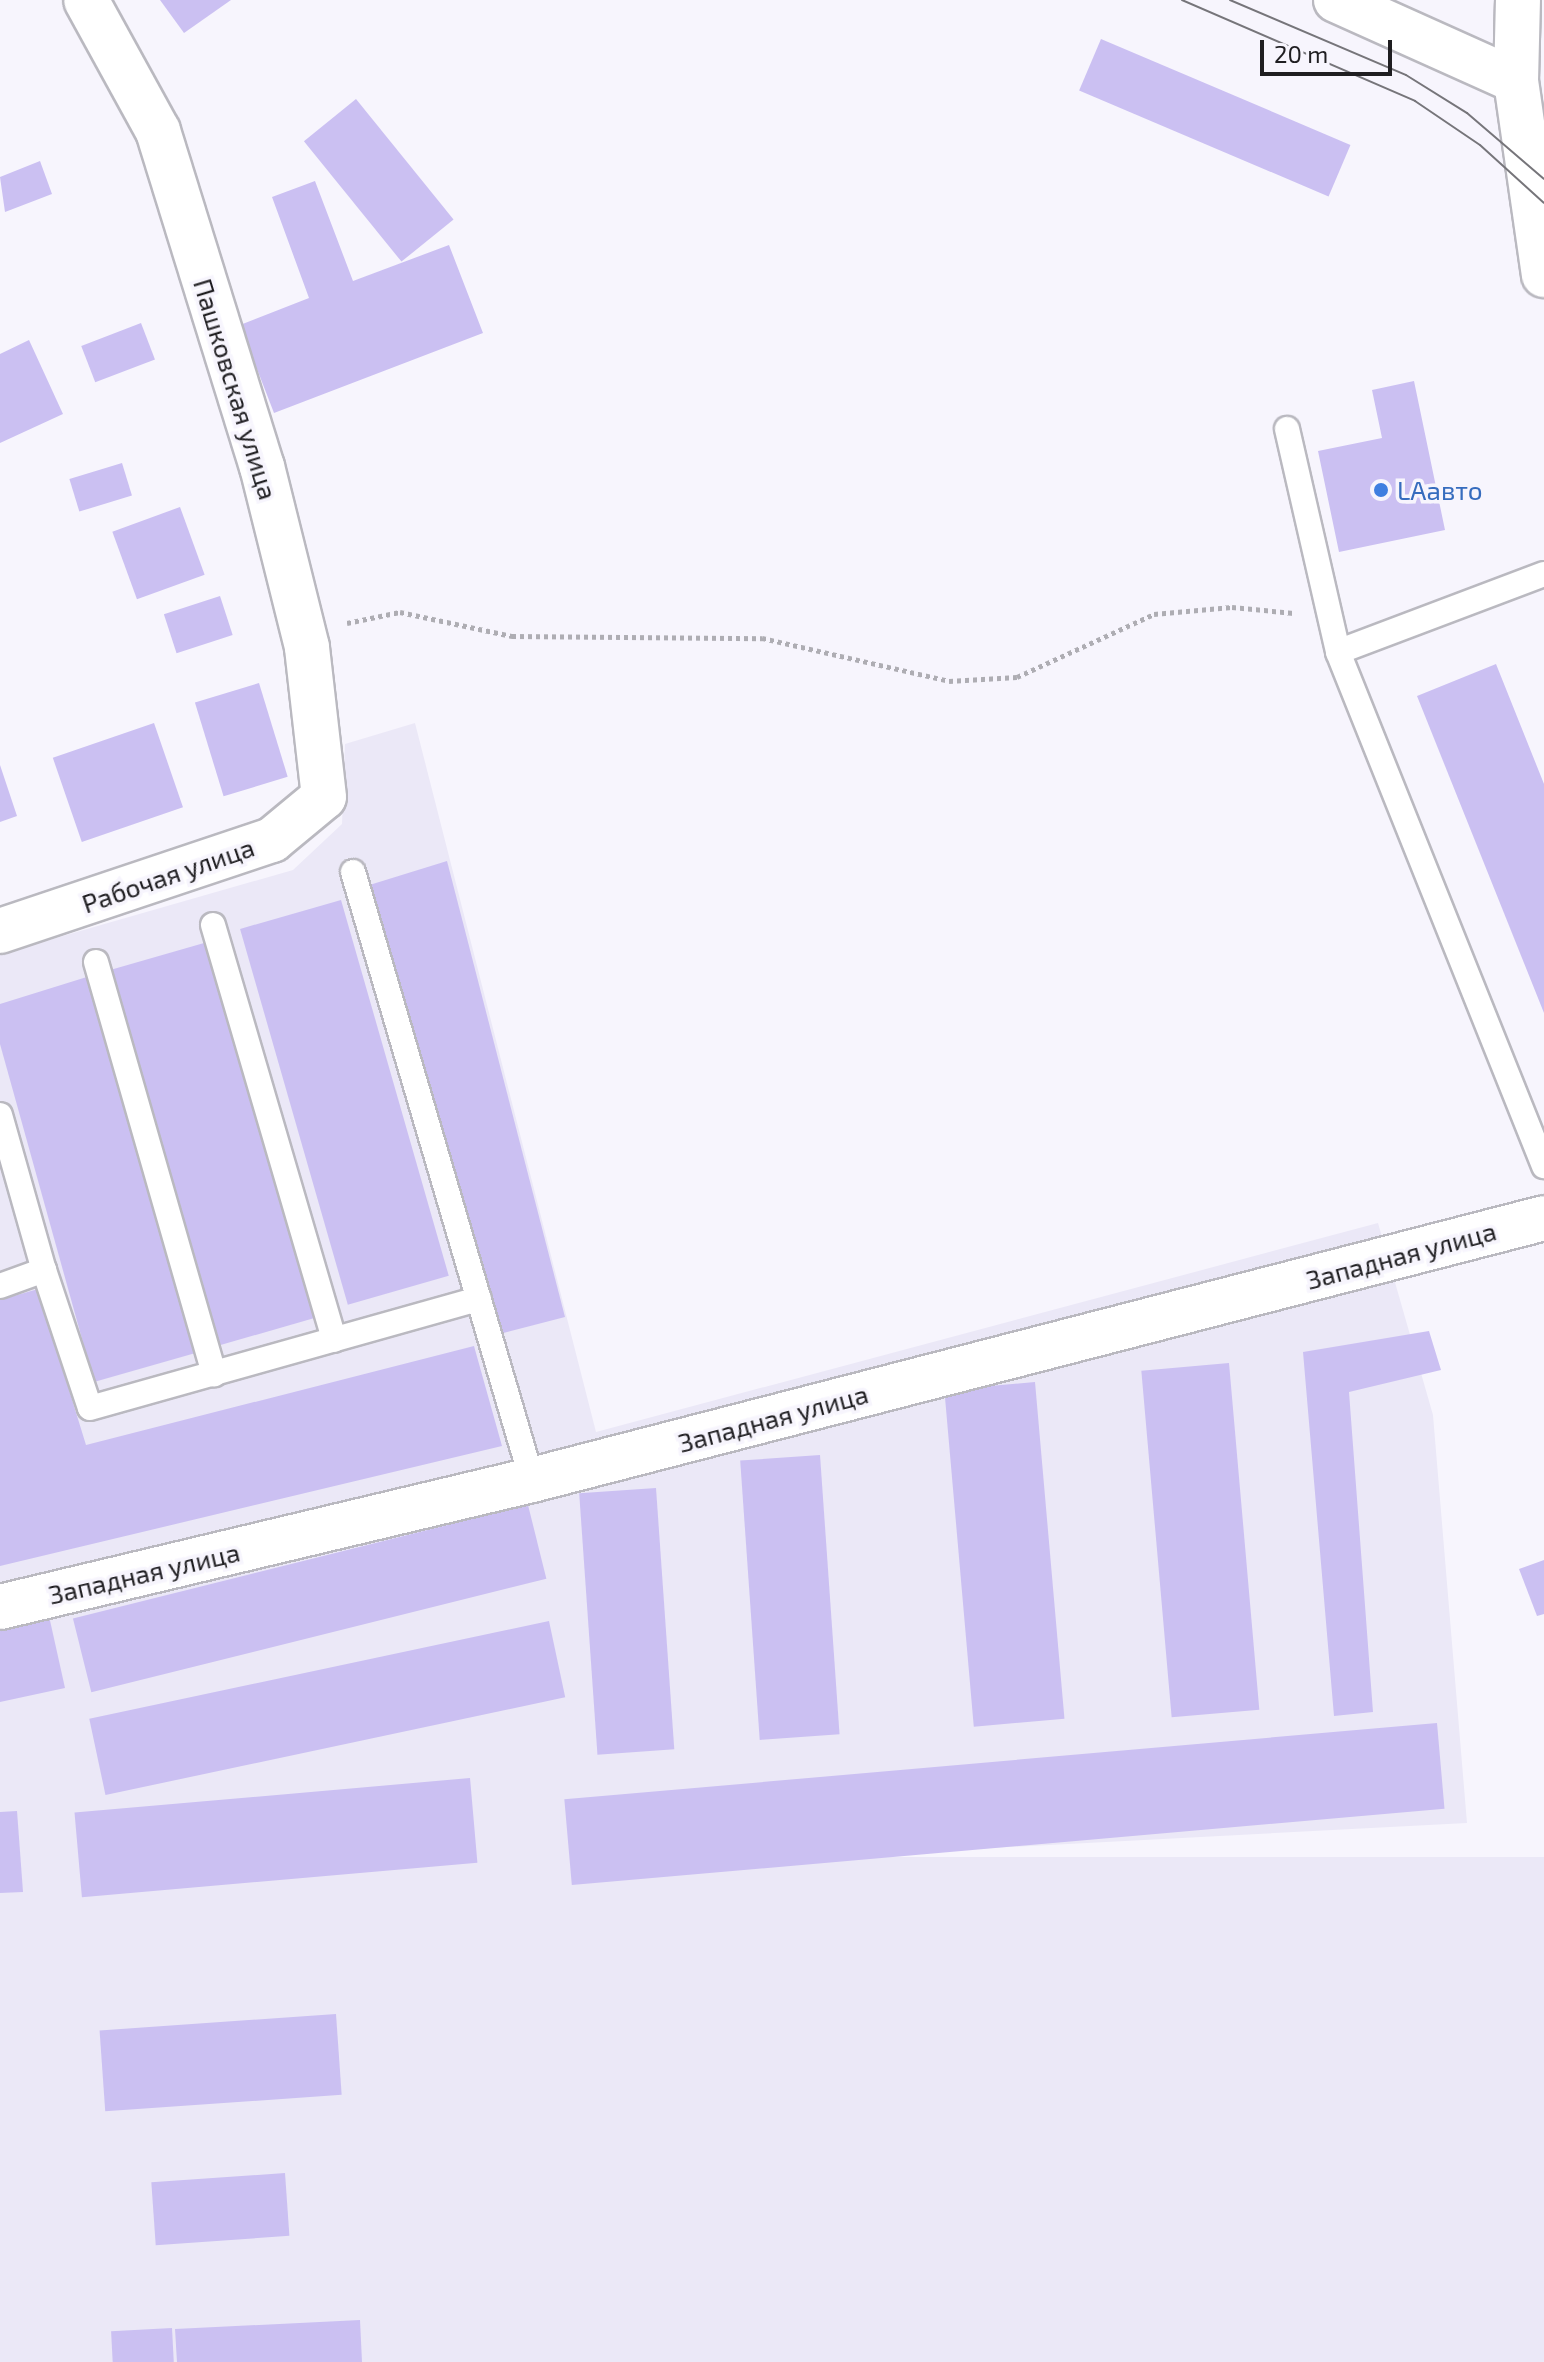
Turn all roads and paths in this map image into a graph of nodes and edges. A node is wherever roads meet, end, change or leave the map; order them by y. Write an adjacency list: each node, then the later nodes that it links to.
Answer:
1 (86, 0): 9 (street, Пашковская улица)
2 (1336, 0): 4 (street)
3 (1518, 0): 4 (street)
4 (1516, 81): 5 (street)
5 (1544, 275)
6 (1287, 429): 8 (lane)
7 (1544, 574): 10 (lane)
8 (1331, 617): 9 (path); 10 (lane)
9 (303, 632): 11 (street, Пашковская улица)
10 (1338, 652): 17 (lane)
11 (324, 797): 14 (street, Рабочая улица)
12 (353, 872): 21 (lane)
13 (213, 925): 22 (lane)
14 (0, 931)
15 (96, 962): 23 (lane)
16 (0, 1115): 19 (lane)
17 (1544, 1166)
18 (1544, 1218): 24 (street, Западная улица)
19 (44, 1270): 20 (lane); 23 (lane)
20 (0, 1286)
21 (479, 1299): 22 (lane); 24 (lane)
22 (334, 1340): 23 (lane)
23 (214, 1374)
24 (532, 1480): 25 (street, Западная улица)
25 (0, 1607)

